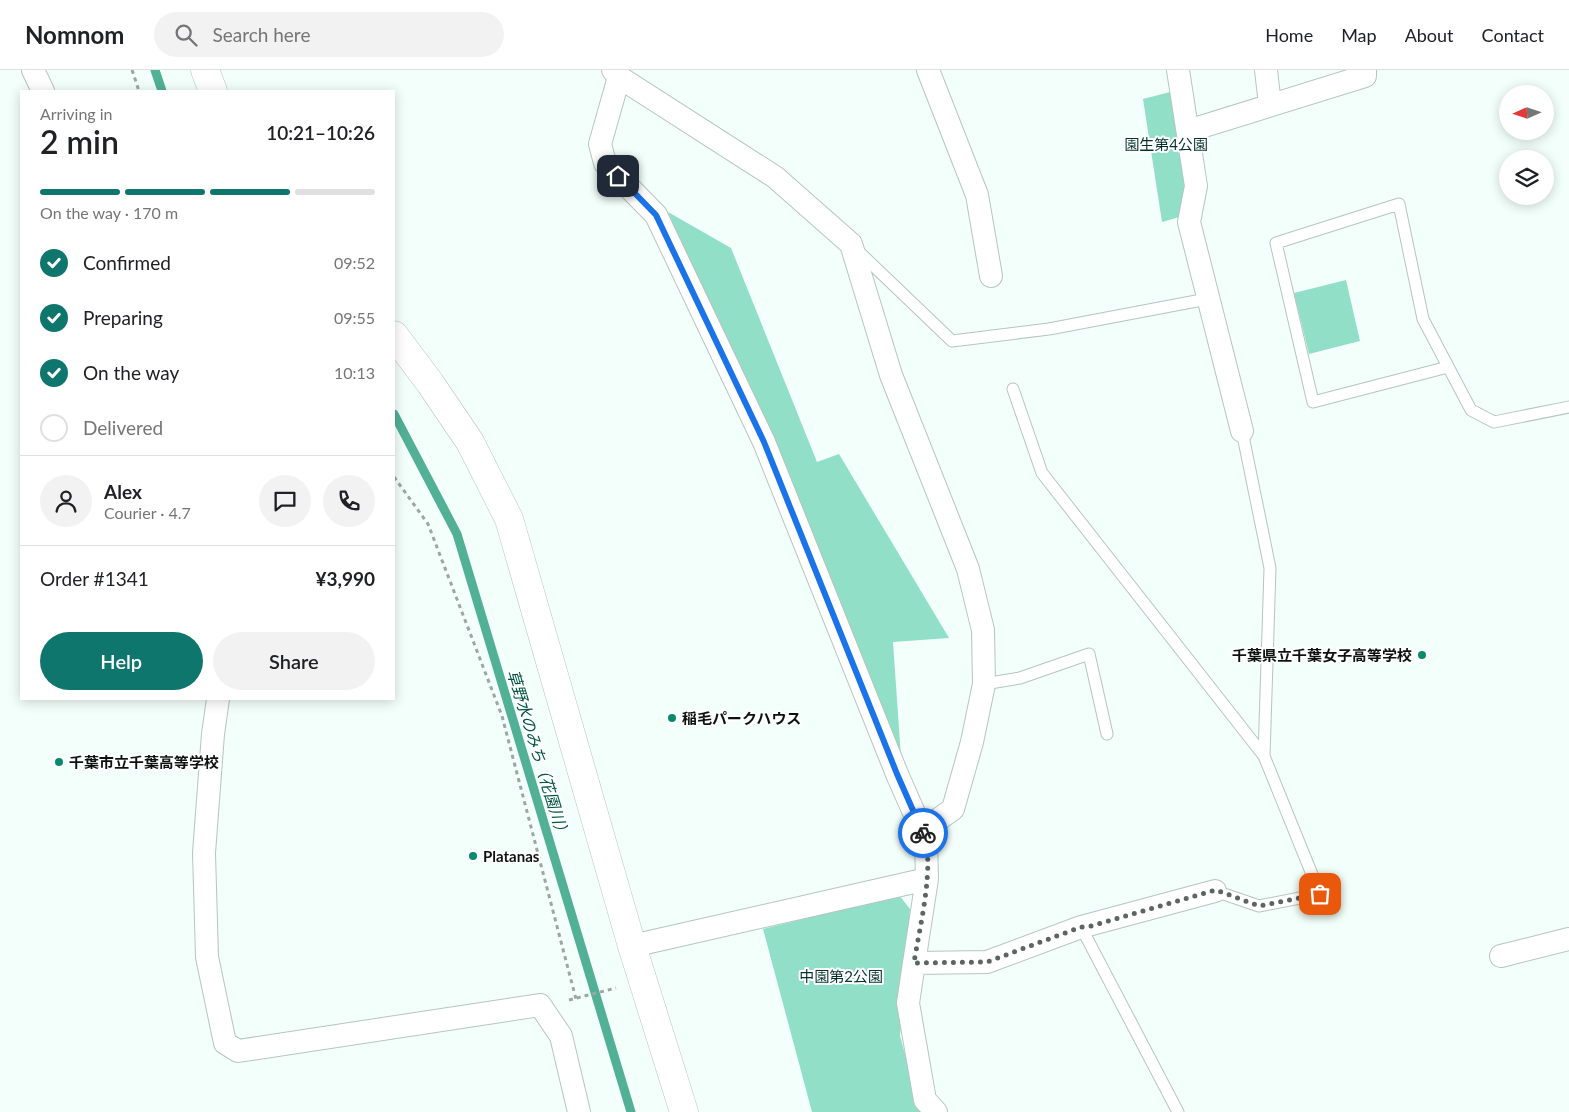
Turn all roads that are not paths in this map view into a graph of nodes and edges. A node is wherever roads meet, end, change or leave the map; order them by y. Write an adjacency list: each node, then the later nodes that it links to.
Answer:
1 (33, 70): 8 (street)
2 (205, 70): 9 (street)
3 (928, 70): 13 (street)
4 (1178, 70): 11 (street)
5 (1266, 70): 10 (street)
6 (1366, 70): 10 (street)
7 (616, 73): 12 (street); 24 (street)
8 (43, 90)
9 (213, 90)
10 (1270, 106): 11 (street)
11 (1188, 131): 14 (street)
12 (851, 244): 14 (lane); 20 (street)
13 (990, 276)
14 (1207, 299): 19 (street)
15 (395, 336): 29 (street)
16 (1448, 367): 16 (lane); 18 (lane)
17 (1013, 389): 23 (lane)
18 (1569, 407)
19 (1242, 431): 23 (lane)
20 (984, 684): 22 (lane); 24 (street)
21 (218, 700): 32 (street)
22 (1107, 734)
23 (1264, 756): 26 (lane)
24 (922, 831): 25 (street)
25 (927, 879): 29 (street); 31 (street)
26 (1216, 890): 27 (street)
27 (1081, 927): 31 (street); 35 (lane)
28 (1569, 939): 30 (street)
29 (632, 946): 33 (street)
30 (1501, 956)
31 (914, 963): 34 (street)
32 (579, 1112)
33 (684, 1112)
34 (936, 1112)
35 (1178, 1112)

